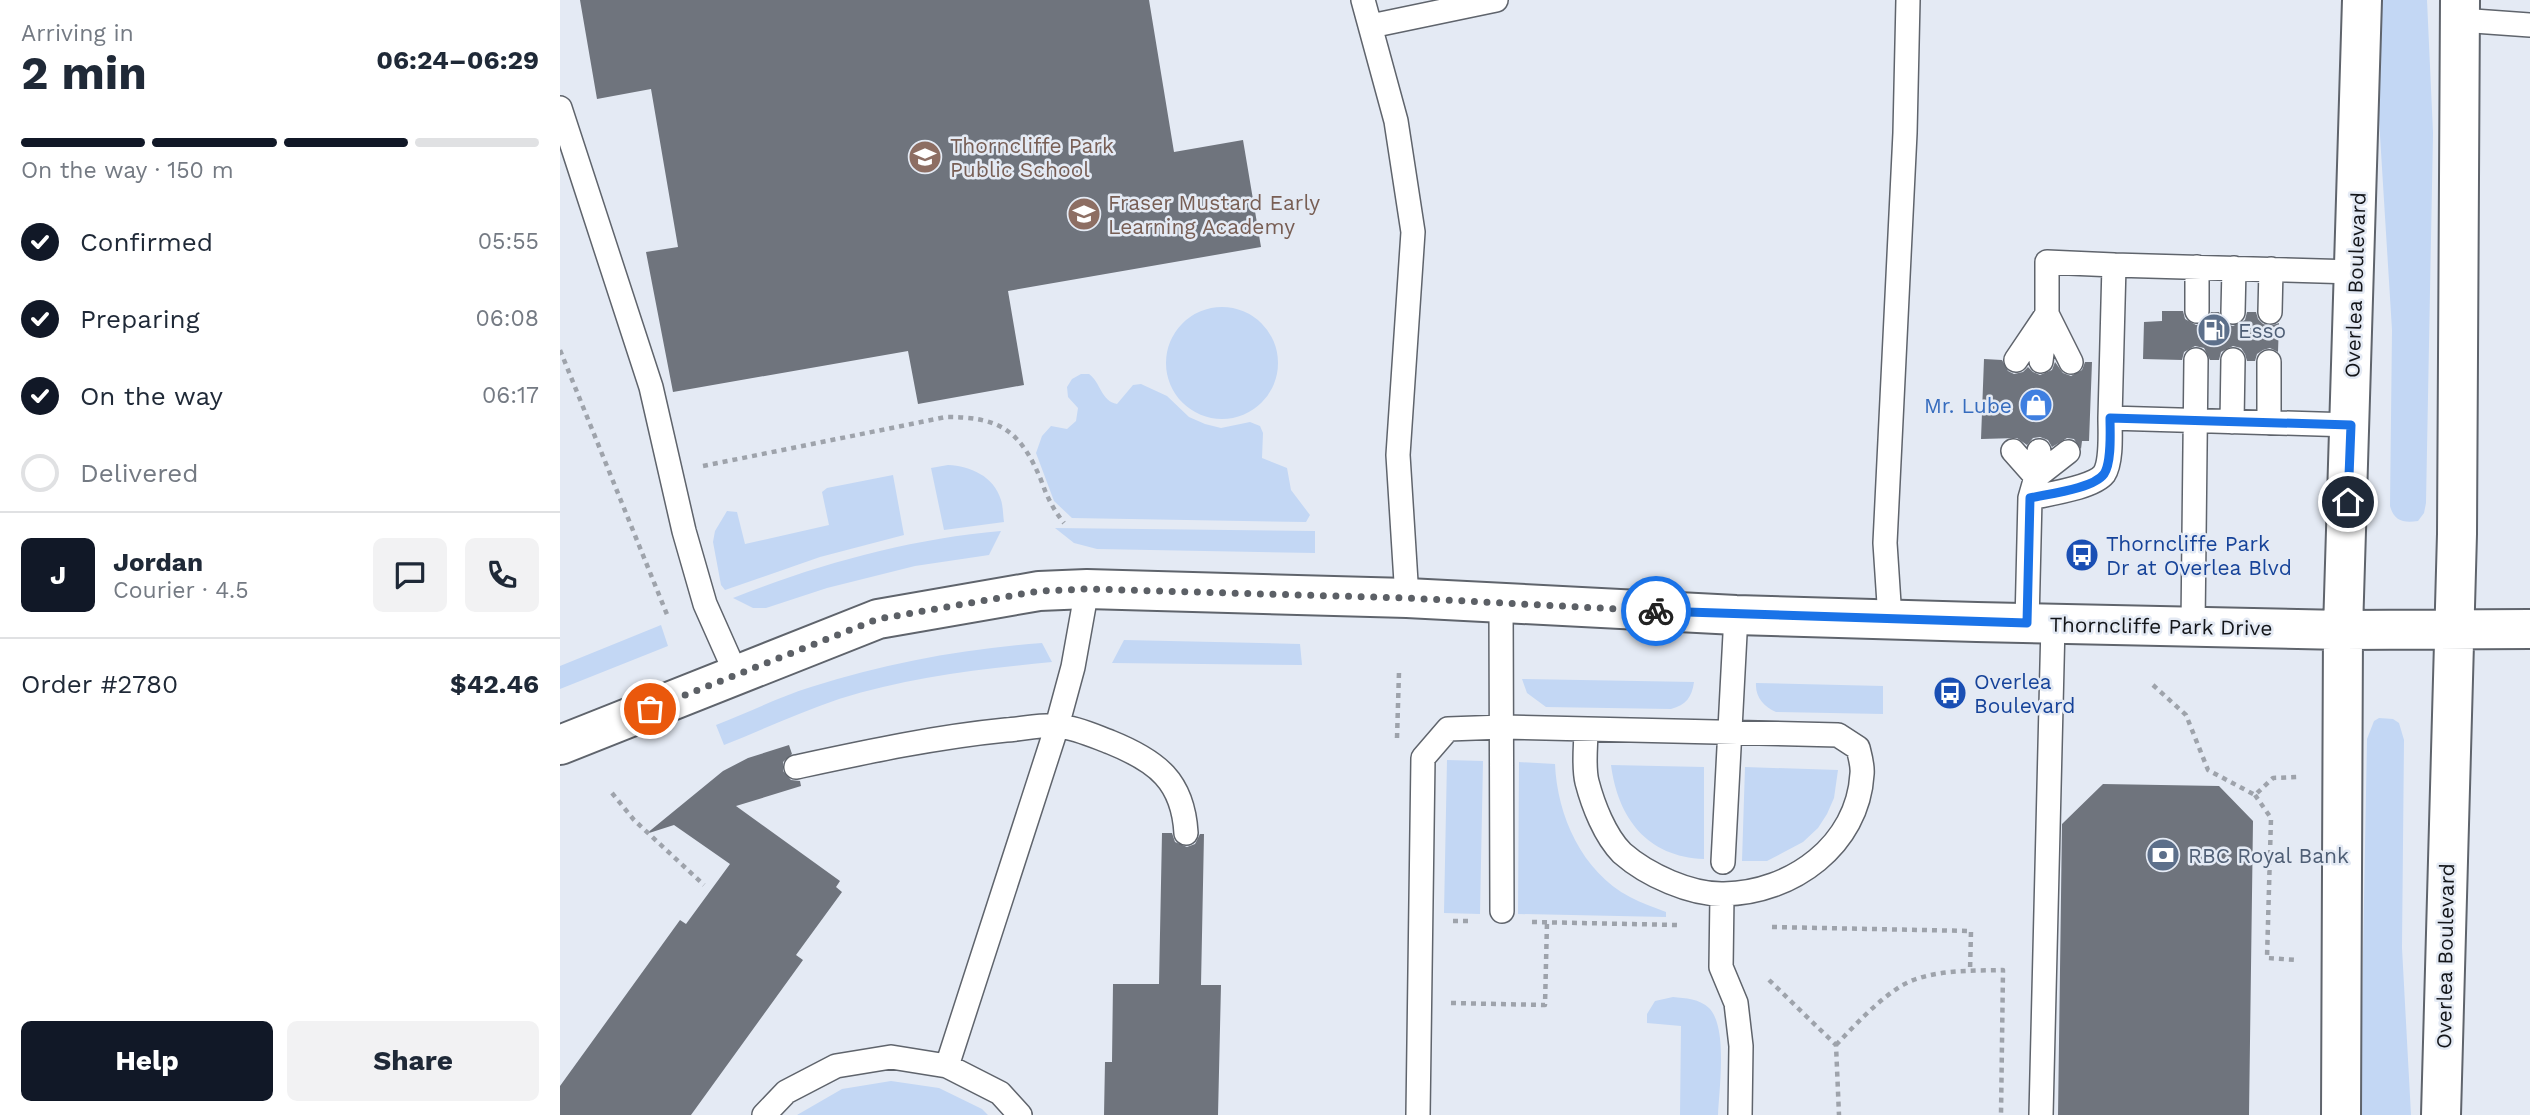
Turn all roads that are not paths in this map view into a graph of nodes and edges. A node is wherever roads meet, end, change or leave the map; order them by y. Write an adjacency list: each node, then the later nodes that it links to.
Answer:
1 (1363, 0): 8 (lane)
2 (1496, 0): 5 (lane)
3 (1908, 0): 38 (lane)
4 (2362, 0): 14 (main road, Overlea Boulevard)
5 (1441, 5): 8 (lane)
6 (2460, 10): 7 (lane); 41 (main road, Overlea Boulevard)
7 (2530, 25)
8 (1371, 26): 35 (lane)
9 (560, 108): 44 (lane)
10 (2114, 265): 11 (lane); 18 (lane); 25 (lane)
11 (2197, 267): 12 (lane); 15 (lane)
12 (2234, 268): 13 (lane); 16 (lane)
13 (2271, 269): 14 (lane); 17 (lane)
14 (2354, 272): 29 (main road, Overlea Boulevard)
15 (2197, 311)
16 (2234, 312)
17 (2270, 313)
18 (2047, 314): 19 (lane); 22 (lane); 23 (lane)
19 (2016, 360)
20 (2196, 360): 26 (lane)
21 (2233, 360): 27 (lane)
22 (2041, 361)
23 (2071, 362)
24 (2269, 362): 28 (lane)
25 (2110, 418): 26 (lane); 33 (lane)
26 (2197, 421): 27 (lane); 40 (lane)
27 (2232, 422): 28 (lane)
28 (2269, 423): 29 (lane)
29 (2351, 425): 43 (main road, Overlea Boulevard)
30 (2013, 451): 33 (lane)
31 (2039, 451): 33 (lane)
32 (2068, 452): 33 (lane)
33 (2033, 488): 39 (lane)
34 (1087, 589): 35 (main road, Thorncliffe Park Drive); 44 (main road, Thorncliffe Park Drive); 45 (lane)
35 (1407, 598): 36 (main road, Thorncliffe Park Drive)
36 (1501, 603): 37 (main road, Thorncliffe Park Drive); 46 (lane)
37 (1736, 615): 38 (main road, Thorncliffe Park Drive); 48 (lane)
38 (1890, 619): 39 (main road, Thorncliffe Park Drive)
39 (2040, 623): 40 (main road, Thorncliffe Park Drive); 60 (lane)
40 (2193, 626): 43 (main road, Thorncliffe Park Drive)
41 (2453, 629): 42 (main road, Thorncliffe Park Drive); 43 (main road, Thorncliffe Park Drive); 62 (main road, Overlea Boulevard)
42 (2530, 629)
43 (2343, 630): 61 (main road, Overlea Boulevard)
44 (737, 676): 49 (main road, Thorncliffe Park Drive)
45 (1057, 726): 50 (lane); 51 (lane); 55 (lane)
46 (1503, 727): 47 (lane); 54 (lane); 58 (lane)
47 (1586, 729): 48 (lane); 53 (lane)
48 (1730, 733): 52 (lane); 53 (lane)
49 (560, 745)
50 (796, 767)
51 (1186, 833)
52 (1723, 862)
53 (1722, 895): 59 (lane)
54 (1511, 916)
55 (947, 1066): 56 (lane); 57 (lane)
56 (764, 1115)
57 (1020, 1115)
58 (1418, 1115)
59 (1740, 1115)
60 (2041, 1115)
61 (2341, 1115)
62 (2441, 1115)

